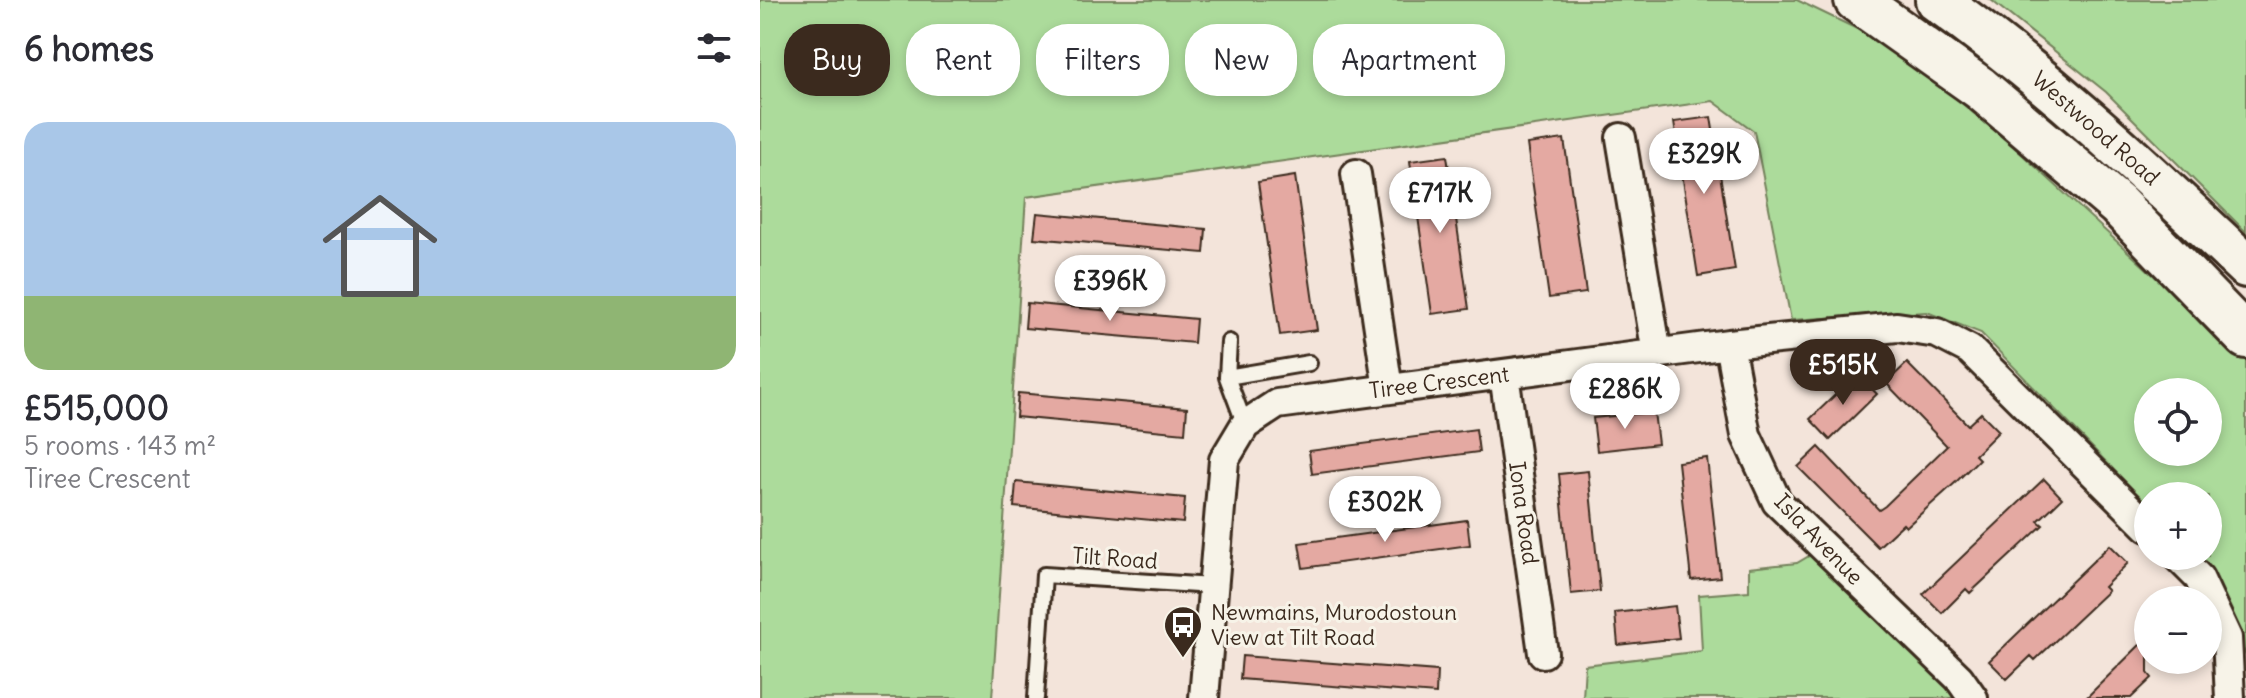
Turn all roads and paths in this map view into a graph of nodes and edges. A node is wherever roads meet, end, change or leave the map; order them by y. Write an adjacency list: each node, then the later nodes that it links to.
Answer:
1 (1856, 0): 6 (main road)
2 (1937, 0): 5 (main road, Westwood Road)
3 (1621, 138): 9 (street)
4 (1356, 174): 13 (street)
5 (2246, 266)
6 (2246, 337)
7 (1229, 342): 12 (lane)
8 (1729, 344): 9 (street, Tiree Crescent); 15 (street, Tiree Crescent); 22 (street, Isla Avenue)
9 (1657, 354): 11 (street, Tiree Crescent)
10 (1309, 363): 12 (lane)
11 (1504, 374): 13 (street, Tiree Crescent); 18 (street, Iona Road)
12 (1227, 377): 14 (lane)
13 (1388, 389): 14 (street, Tiree Crescent)
14 (1245, 425): 17 (street, Tiree Crescent)
15 (2134, 513)
16 (2191, 570): 20 (street)
17 (1212, 586): 19 (street, Tiree Crescent); 21 (lane, Tilt Road)
18 (1543, 653)
19 (1205, 685)
20 (2235, 695)
21 (1036, 698)
22 (1973, 698)

